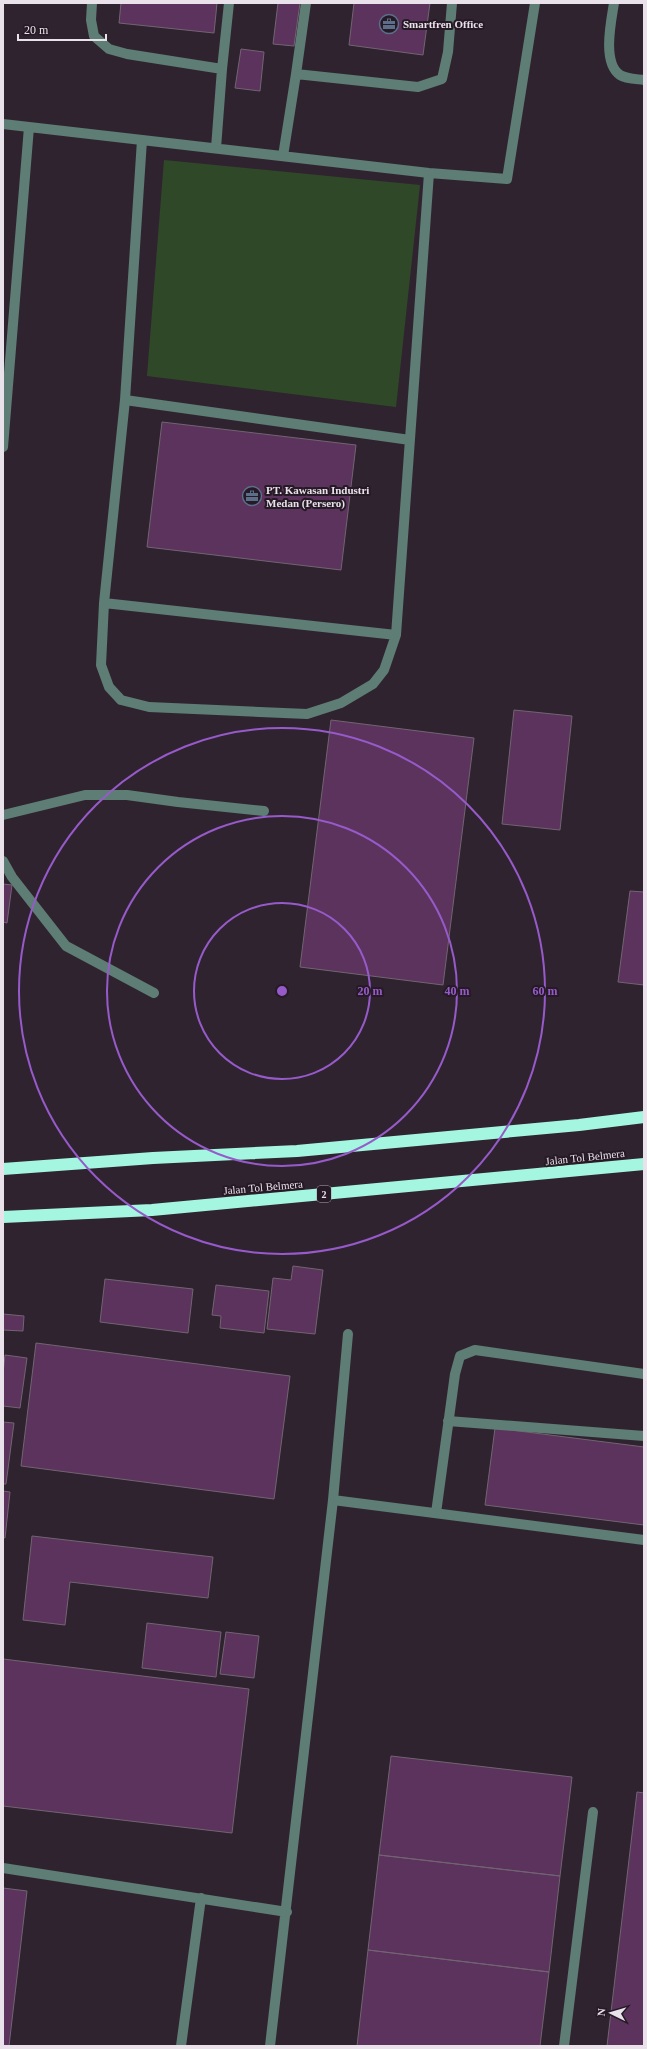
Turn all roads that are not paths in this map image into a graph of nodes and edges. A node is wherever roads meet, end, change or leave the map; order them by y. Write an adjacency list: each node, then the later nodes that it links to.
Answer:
1 (92, 3): 7 (lane)
2 (229, 3): 7 (lane)
3 (306, 3): 8 (lane)
4 (452, 3): 8 (lane)
5 (535, 3): 15 (lane)
6 (614, 3): 9 (lane)
7 (222, 68): 13 (lane)
8 (296, 74): 14 (lane)
9 (644, 80)
10 (3, 124): 11 (lane)
11 (29, 127): 12 (lane); 18 (lane)
12 (142, 140): 13 (lane); 16 (lane)
13 (216, 148): 14 (lane)
14 (283, 156): 15 (lane)
15 (429, 173): 17 (lane)
16 (125, 400): 17 (lane); 19 (lane)
17 (410, 440): 20 (lane)
18 (3, 447)
19 (104, 604): 20 (lane); 20 (lane)
20 (396, 635)
21 (264, 811): 22 (lane)
22 (3, 815)
23 (3, 861): 24 (lane)
24 (154, 993)
25 (644, 1117): 27 (highway)
26 (644, 1164): 28 (highway, Jalan Tol Belmera / 2)
27 (3, 1169)
28 (3, 1218)
29 (348, 1334): 33 (lane)
30 (644, 1374): 31 (lane)
31 (448, 1421): 32 (lane); 34 (lane)
32 (644, 1436)
33 (333, 1500): 34 (lane); 39 (lane)
34 (436, 1513): 35 (lane)
35 (644, 1540)
36 (593, 1812): 42 (lane)
37 (3, 1868): 38 (lane)
38 (201, 1898): 39 (lane); 40 (lane)
39 (287, 1912): 41 (lane)
40 (181, 2046)
41 (270, 2046)
42 (564, 2046)

